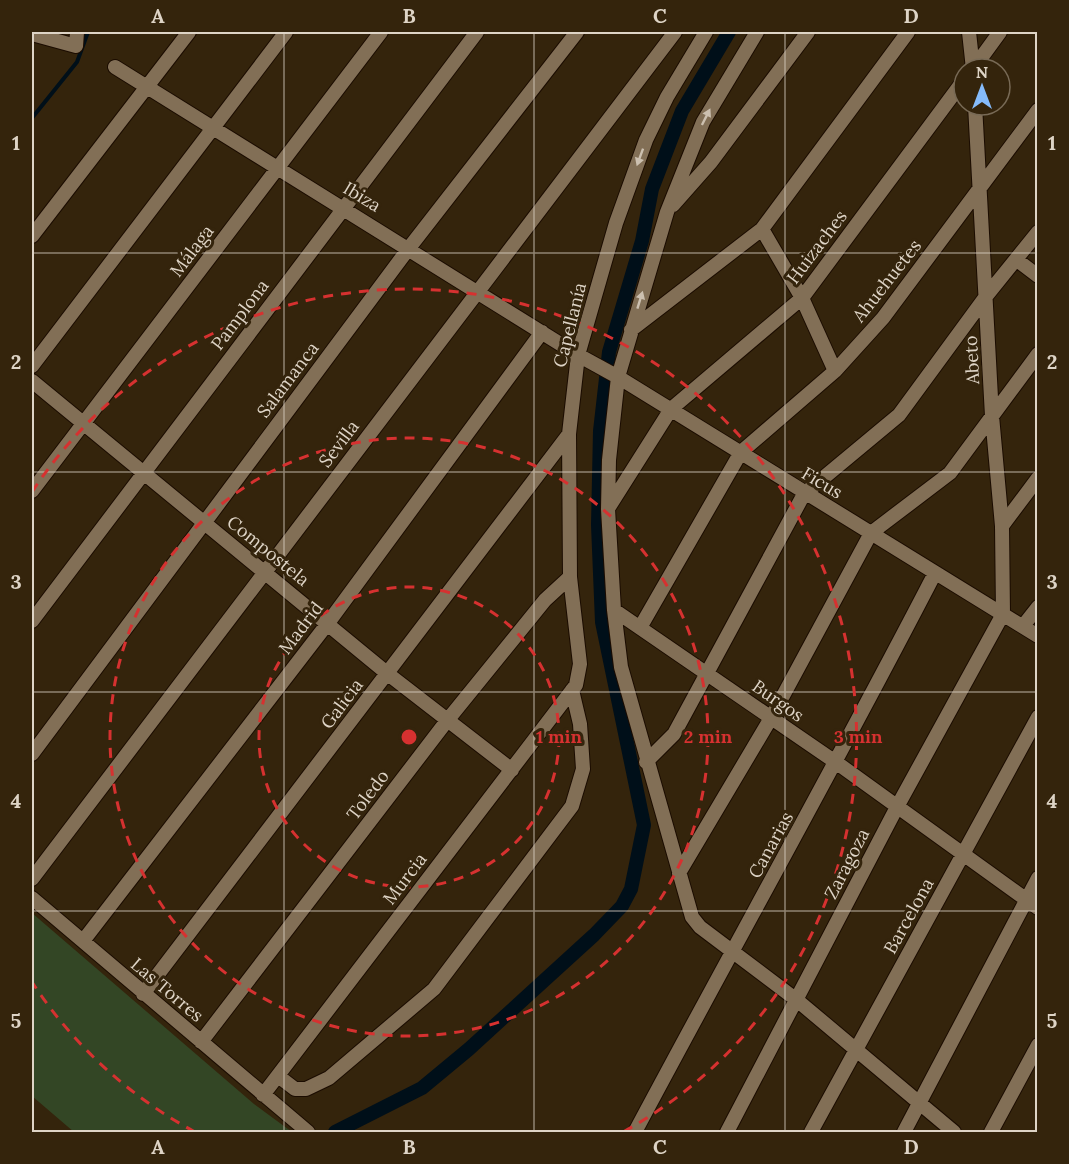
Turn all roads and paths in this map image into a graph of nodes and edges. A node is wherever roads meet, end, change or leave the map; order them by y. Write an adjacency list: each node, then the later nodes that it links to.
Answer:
1 (77, 32): 14 (street)
2 (189, 32): 18 (street)
3 (286, 32): 22 (street)
4 (381, 32): 23 (street, Málaga)
5 (477, 32): 25 (street, Pamplona)
6 (577, 32): 30 (street, Salamanca)
7 (675, 32): 33 (street, Sevilla)
8 (706, 32): 39 (street, Capellanía, one-way to 39)
9 (757, 32): 26 (street, one-way to 9)
10 (808, 32): 26 (street)
11 (908, 32): 27 (street)
12 (969, 32): 15 (street)
13 (1000, 32): 16 (street)
14 (32, 34)
15 (972, 57)
16 (982, 57)
17 (115, 67): 18 (street, Ibiza)
18 (147, 88): 22 (street, Ibiza); 29 (street)
19 (952, 96): 35 (street, Huizaches)
20 (1038, 110): 24 (street, Ahuehuetes)
21 (976, 117): 24 (street, Abeto)
22 (213, 130): 23 (street, Ibiza); 40 (street)
23 (277, 168): 25 (street, Ibiza); 46 (street, Málaga)
24 (981, 186): 34 (street, Abeto); 41 (street, Ahuehuetes)
25 (344, 207): 30 (street, Ibiza); 49 (street, Pamplona)
26 (668, 212): 36 (street, one-way to 26)
27 (762, 229): 35 (street); 36 (street)
28 (1038, 232): 31 (street)
29 (32, 236)
30 (409, 248): 33 (street, Ibiza); 54 (street, Salamanca)
31 (1017, 260): 32 (street); 34 (street)
32 (1038, 276)
33 (477, 291): 37 (street, Ibiza); 57 (street, Sevilla)
34 (987, 295): 45 (street, Abeto); 52 (street)
35 (802, 298): 41 (street); 44 (street, Huizaches)
36 (631, 330): 42 (street)
37 (542, 332): 39 (street, Ibiza); 64 (street, Madrid)
38 (1038, 354): 45 (street)
39 (583, 357): 42 (street, Ficus); 47 (street, Capellanía)
40 (32, 366)
41 (835, 371): 48 (street, Ahuehuetes)
42 (615, 375): 44 (street, Ficus); 53 (street)
43 (32, 381): 46 (street, Compostela)
44 (671, 409): 48 (street, Ficus); 53 (street, Huizaches)
45 (992, 416): 55 (street, Abeto); 56 (street)
46 (83, 424): 49 (street, Compostela); 51 (street, Málaga)
47 (569, 434): 59 (street, Capellanía); 69 (street, Galicia)
48 (741, 452): 52 (street, Ficus); 65 (street, Ahuehuetes)
49 (142, 474): 54 (street, Compostela); 63 (street, Pamplona)
50 (1038, 478): 55 (street)
51 (32, 492)
52 (804, 494): 56 (street, Ficus); 68 (street)
53 (608, 510): 61 (street)
54 (204, 522): 57 (street, Compostela); 74 (street, Salamanca)
55 (1002, 526): 62 (street, Abeto)
56 (871, 533): 58 (street, Ficus); 72 (street)
57 (266, 571): 64 (street, Compostela); 82 (street, Sevilla)
58 (935, 573): 62 (street, Ficus); 76 (street, Canarias)
59 (570, 577): 70 (street, Capellanía); 73 (street, Toledo)
60 (1038, 607): 66 (street)
61 (614, 610): 65 (street, Burgos); 75 (street)
62 (1003, 614): 66 (street, Ficus); 78 (street, Zaragoza)
63 (32, 621)
64 (328, 623): 69 (street, Compostela); 86 (street, Madrid)
65 (641, 626): 68 (street, Burgos)
66 (1023, 626): 67 (street, Ficus)
67 (1038, 636)
68 (706, 672): 72 (street, Burgos); 75 (street)
69 (388, 674): 73 (street, Compostela); 88 (street, Galicia)
70 (574, 687): 77 (street, Murcia); 93 (street)
71 (1038, 717): 79 (street, Barcelona)
72 (771, 718): 76 (street, Burgos); 80 (street)
73 (446, 722): 77 (street, Compostela); 90 (street, Toledo)
74 (32, 754)
75 (646, 762): 80 (street)
76 (837, 763): 78 (street, Burgos); 87 (street, Canarias)
77 (512, 770): 93 (street, Murcia)
78 (897, 807): 79 (street, Burgos); 89 (street, Zaragoza)
79 (963, 854): 84 (street, Burgos); 92 (street, Barcelona)
80 (680, 873): 87 (street)
81 (1038, 878): 84 (street)
82 (32, 879)
83 (32, 898): 86 (street, Las Torres)
84 (1026, 899): 85 (street, Burgos); 95 (street)
85 (1038, 908)
86 (83, 941): 88 (street, Las Torres)
87 (732, 951): 89 (street); 97 (street, Canarias)
88 (143, 994): 90 (street, Las Torres)
89 (798, 1001): 92 (street); 98 (street, Zaragoza)
90 (201, 1042): 94 (street, Las Torres)
91 (1038, 1045): 102 (street)
92 (856, 1050): 95 (street); 99 (street, Barcelona)
93 (278, 1076): 94 (street, Murcia)
94 (262, 1095): 96 (street, Las Torres)
95 (920, 1104): 100 (street); 101 (street)
96 (308, 1132)
97 (635, 1132)
98 (727, 1132)
99 (811, 1132)
100 (904, 1132)
101 (954, 1132)
102 (991, 1132)

